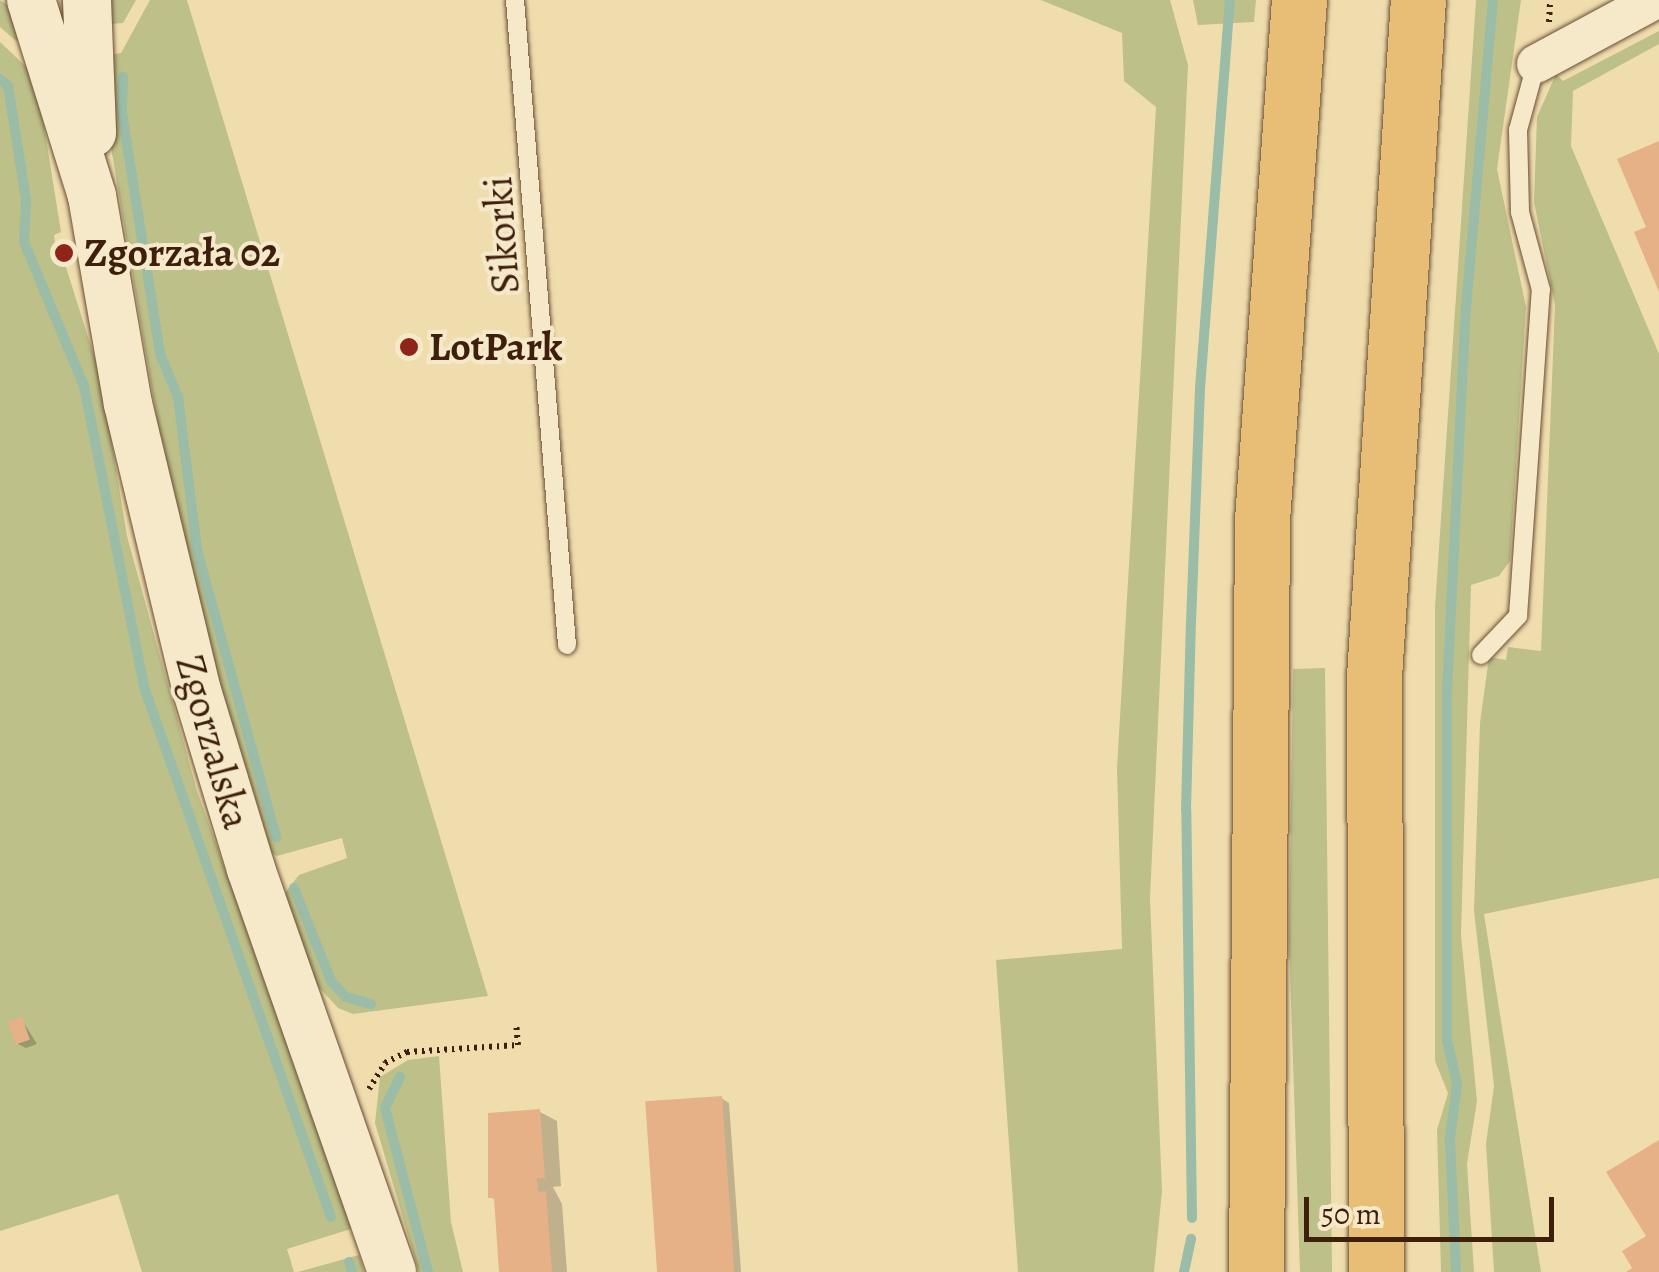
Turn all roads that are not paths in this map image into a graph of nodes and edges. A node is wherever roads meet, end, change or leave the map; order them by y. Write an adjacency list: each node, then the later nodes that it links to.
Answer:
1 (31, 0): 8 (street, Zgorzalska)
2 (87, 0): 8 (street, Zgorzalska)
3 (515, 0): 9 (lane, Sikorki)
4 (1299, 0): 12 (highway)
5 (1418, 0): 13 (highway)
6 (1655, 0): 7 (street)
7 (1536, 64): 10 (lane)
8 (92, 196): 11 (street, Zgorzalska)
9 (567, 645)
10 (1481, 655)
11 (392, 1272)
12 (1256, 1272)
13 (1376, 1272)

